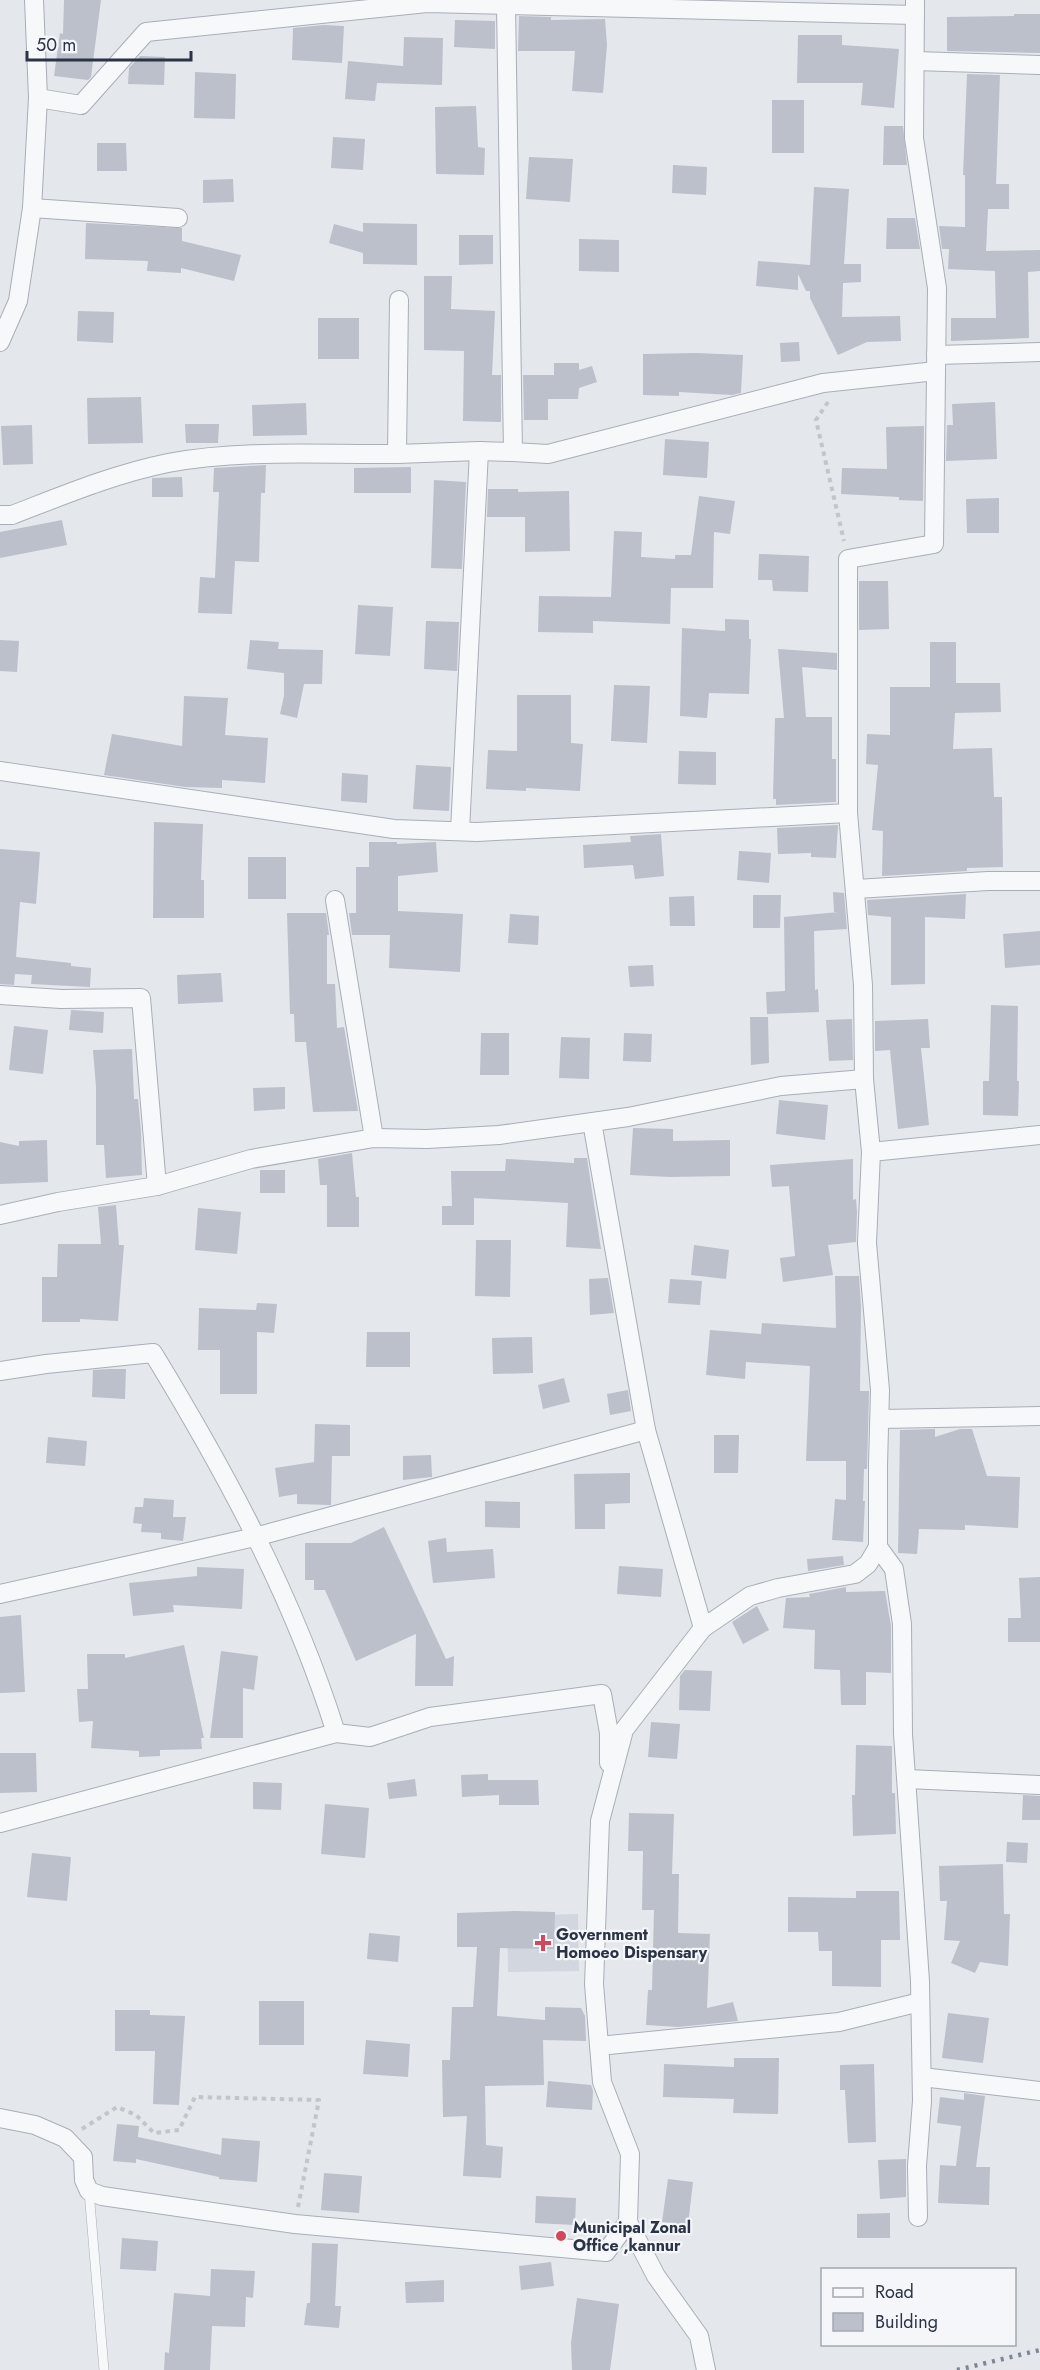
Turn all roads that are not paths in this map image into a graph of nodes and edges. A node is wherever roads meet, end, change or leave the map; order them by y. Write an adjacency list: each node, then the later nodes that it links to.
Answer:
1 (34, 0): 6 (street)
2 (506, 5): 3 (street); 6 (street); 14 (street)
3 (915, 7): 4 (street)
4 (915, 61): 5 (street); 12 (street)
5 (1040, 65)
6 (38, 98): 7 (street)
7 (32, 208): 8 (street); 10 (street)
8 (178, 218)
9 (399, 300): 15 (street)
10 (0, 342)
11 (1040, 352): 12 (street)
12 (936, 363): 14 (street); 18 (street)
13 (479, 451): 14 (street); 15 (street); 19 (street)
14 (513, 452)
15 (397, 454): 16 (street)
16 (0, 515)
17 (0, 771): 19 (street)
18 (848, 813): 19 (street); 21 (street)
19 (460, 831)
20 (1040, 881): 21 (street)
21 (856, 889): 24 (street)
22 (335, 900): 27 (street)
23 (0, 995): 29 (street)
24 (864, 1079): 25 (street); 28 (street)
25 (592, 1122): 27 (street); 34 (street)
26 (1040, 1135): 28 (street)
27 (374, 1138): 29 (street)
28 (871, 1152): 33 (street)
29 (158, 1186): 30 (street)
30 (0, 1215)
31 (0, 1371): 35 (street)
32 (1040, 1416): 33 (street)
33 (881, 1419): 36 (street)
34 (646, 1430): 35 (street); 38 (street)
35 (255, 1537): 37 (street); 39 (street)
36 (878, 1547): 38 (street); 40 (street)
37 (0, 1594)
38 (703, 1628): 41 (street)
39 (336, 1733): 41 (street); 43 (street)
40 (907, 1779): 42 (street); 44 (street)
41 (610, 1782): 45 (street)
42 (1040, 1785)
43 (0, 1823)
44 (920, 2002): 45 (street); 46 (street)
45 (599, 2046): 51 (street)
46 (922, 2077): 47 (street); 50 (street)
47 (1040, 2091)
48 (0, 2118): 49 (street)
49 (89, 2191): 51 (street); 52 (lane)
50 (918, 2217)
51 (628, 2222): 53 (street)
52 (104, 2370)
53 (706, 2370)

